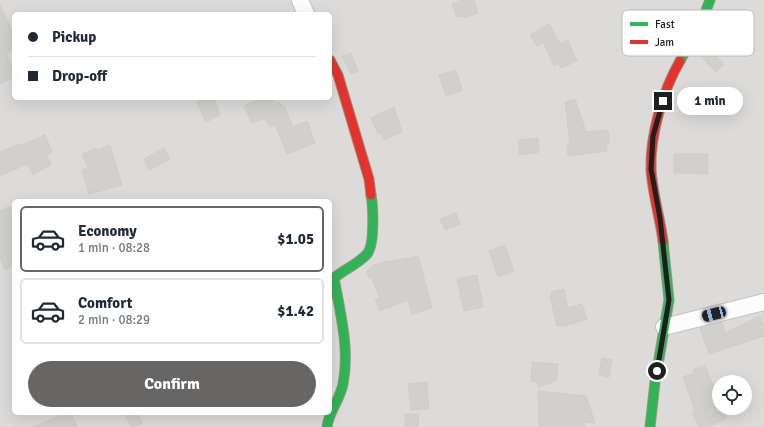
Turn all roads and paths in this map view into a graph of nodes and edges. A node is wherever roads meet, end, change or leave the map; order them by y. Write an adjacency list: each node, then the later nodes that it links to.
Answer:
1 (300, 0): 4 (street)
2 (710, 0): 3 (street)
3 (706, 10)
4 (305, 12)
5 (682, 56): 8 (street)
6 (332, 64): 9 (street)
7 (764, 302): 8 (street)
8 (664, 327): 12 (street)
9 (332, 409)
10 (329, 415): 11 (street)
11 (327, 427)
12 (650, 427)

